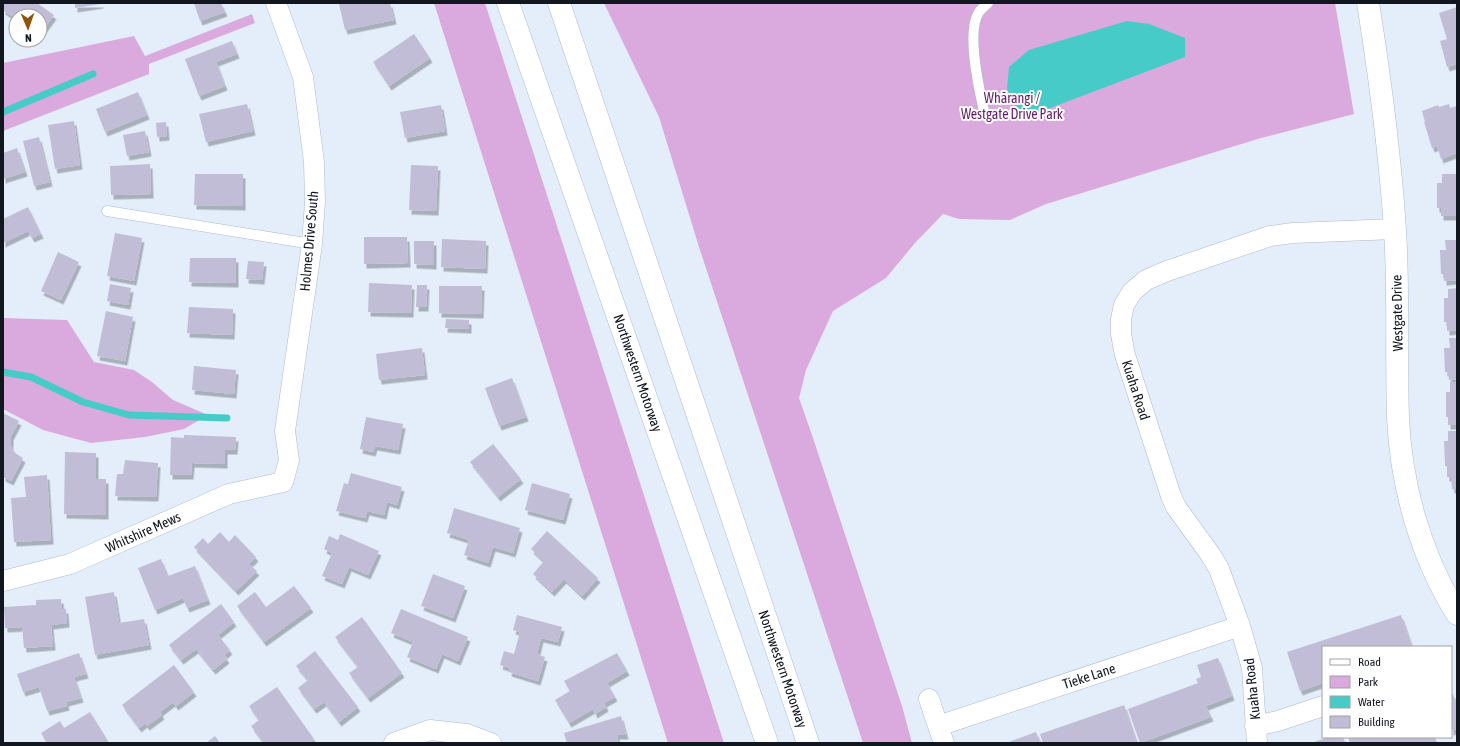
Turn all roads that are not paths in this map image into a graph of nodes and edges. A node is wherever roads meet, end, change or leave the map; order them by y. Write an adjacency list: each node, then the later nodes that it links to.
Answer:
1 (276, 3): 9 (street, Holmes Drive South)
2 (508, 3): 20 (main road, Northwestern Motorway)
3 (559, 3): 21 (main road, Northwestern Motorway)
4 (988, 3): 6 (lane)
5 (1368, 3): 8 (main road, Westgate Drive)
6 (984, 111)
7 (107, 211): 9 (lane)
8 (1395, 230): 12 (main road, Westgate Drive); 13 (street, Kuaha Road)
9 (312, 244): 10 (street, Holmes Drive South)
10 (283, 482): 11 (street, Whitshire Mews)
11 (3, 581)
12 (1457, 614)
13 (1240, 626): 16 (street, Tieke Lane); 17 (street, Kuaha Road)
14 (929, 699): 16 (street, Tieke Lane)
15 (1322, 706): 17 (street)
16 (941, 734)
17 (1256, 735)
18 (394, 743): 19 (street)
19 (491, 743)
20 (767, 743)
21 (808, 743)

